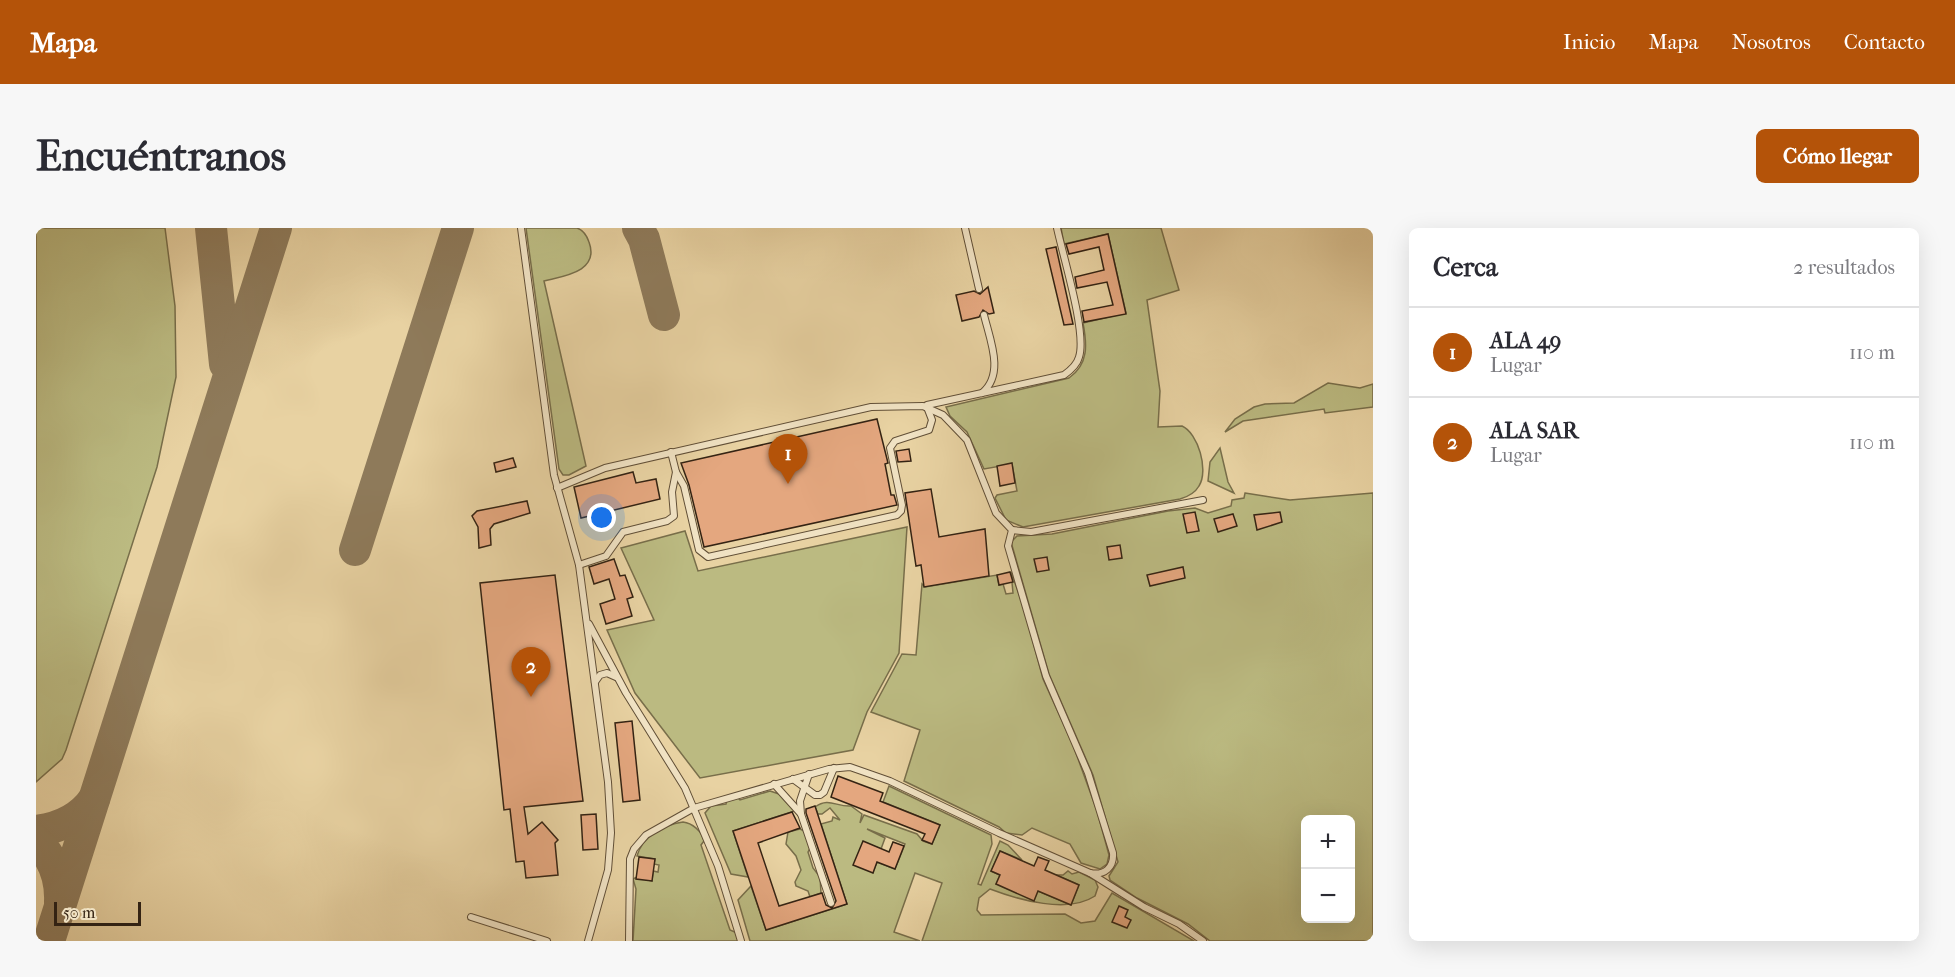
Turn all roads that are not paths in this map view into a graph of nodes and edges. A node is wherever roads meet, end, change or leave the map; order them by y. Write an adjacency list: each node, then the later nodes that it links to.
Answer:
1 (520, 228): 10 (lane)
2 (966, 228): 4 (lane)
3 (1057, 228): 6 (lane)
4 (980, 289)
5 (984, 315): 6 (lane)
6 (981, 393): 7 (lane)
7 (925, 406): 8 (lane); 9 (lane); 12 (lane)
8 (671, 452): 9 (lane); 10 (lane)
9 (676, 472): 13 (lane)
10 (557, 488): 13 (lane)
11 (1203, 500): 12 (lane)
12 (1012, 530): 24 (lane)
13 (579, 565): 14 (lane)
14 (588, 621): 15 (lane); 16 (lane)
15 (618, 679): 16 (lane); 22 (lane)
16 (595, 682): 28 (lane)
17 (834, 768): 18 (lane); 21 (lane); 24 (lane)
18 (809, 774): 19 (lane); 21 (lane)
19 (793, 779): 20 (lane); 21 (lane)
20 (774, 784): 22 (lane); 23 (lane)
21 (804, 787): 23 (lane)
22 (694, 808): 29 (lane); 30 (lane)
23 (801, 814): 25 (lane)
24 (1090, 873): 31 (lane)
25 (831, 903)
26 (471, 917): 27 (lane)
27 (547, 941)
28 (588, 941)
29 (629, 941)
30 (741, 941)
31 (1203, 941)

